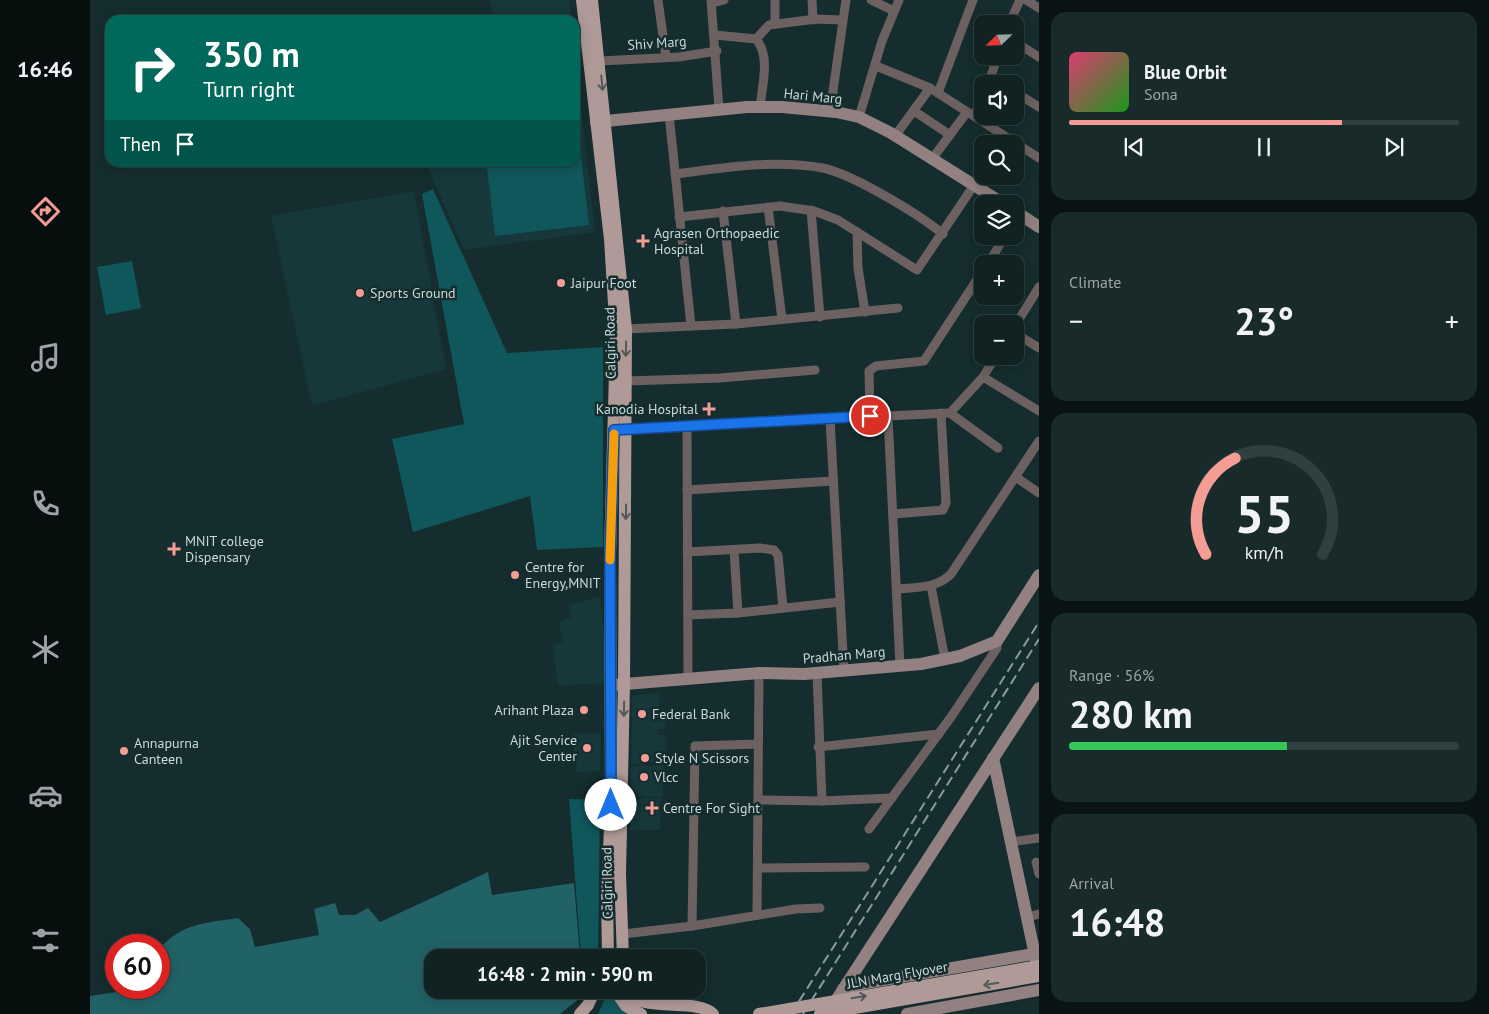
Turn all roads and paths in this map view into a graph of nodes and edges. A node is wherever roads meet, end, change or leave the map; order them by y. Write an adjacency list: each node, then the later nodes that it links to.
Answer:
1 (582, 0): 39 (main road, Calgiri Road)
2 (592, 0): 26 (main road, Calgiri Road)
3 (658, 0): 24 (street)
4 (724, 0): 13 (street)
5 (775, 0): 19 (street)
6 (812, 0): 17 (street)
7 (846, 0): 18 (street)
8 (871, 0): 15 (street)
9 (899, 0): 15 (street)
10 (973, 0): 28 (street)
11 (1020, 0): 16 (street)
12 (1026, 0): 14 (street)
13 (711, 1): 20 (street)
14 (1039, 8)
15 (894, 10): 27 (street)
16 (1013, 15)
17 (812, 20): 18 (street); 19 (street)
18 (842, 20): 35 (street)
19 (775, 24): 21 (street)
20 (715, 35): 21 (street); 23 (street)
21 (756, 39): 30 (street)
22 (1024, 48): 25 (street)
23 (717, 51): 24 (street, Shiv Marg); 33 (street)
24 (666, 57): 26 (street, Shiv Marg)
25 (1039, 57)
26 (600, 61): 39 (main road, Calgiri Road, one-way to 39)
27 (876, 66): 28 (street); 38 (street)
28 (934, 91): 34 (street); 37 (street)
29 (1024, 98): 31 (street)
30 (760, 107): 33 (street, Hari Marg); 35 (street, Hari Marg)
31 (1039, 107)
32 (974, 108): 37 (street)
33 (719, 109): 36 (street, Hari Marg)
34 (914, 111): 40 (street); 41 (street)
35 (830, 112): 38 (street, Hari Marg)
36 (669, 114): 39 (street, Hari Marg); 44 (street)
37 (970, 114): 40 (street); 42 (street)
38 (859, 117): 41 (street, Hari Marg)
39 (601, 121): 65 (main road, Calgiri Road); 78 (main road, Calgiri Road)
40 (950, 135): 43 (street)
41 (895, 136): 43 (street, Hari Marg)
42 (1039, 158)
43 (932, 159): 45 (street, Hari Marg)
44 (675, 174): 50 (street); 54 (street)
45 (974, 185): 46 (street, Hari Marg); 54 (street)
46 (990, 195)
47 (768, 207): 48 (street); 49 (street); 62 (street)
48 (811, 210): 53 (street); 61 (street)
49 (723, 211): 50 (street); 63 (street)
50 (679, 217): 64 (street)
51 (1024, 219): 52 (street)
52 (1038, 225)
53 (857, 232): 54 (street); 59 (street)
54 (943, 234)
55 (974, 284): 74 (street)
56 (1039, 287): 57 (street)
57 (1036, 298): 60 (street)
58 (898, 308): 59 (street)
59 (865, 312): 61 (street)
60 (1023, 315)
61 (820, 317): 62 (street)
62 (782, 320): 63 (street)
63 (736, 324): 64 (street)
64 (691, 326): 65 (street)
65 (626, 329): 71 (main road, Calgiri Road, one-way to 71)
66 (1024, 339): 67 (street)
67 (1039, 348)
68 (990, 365): 70 (street)
69 (815, 370): 71 (street)
70 (983, 377): 72 (street); 73 (street)
71 (626, 381): 78 (main road, Calgiri Road)
72 (1039, 411)
73 (946, 413): 75 (street); 80 (street); 85 (street)
74 (870, 416): 75 (street); 76 (street)
75 (888, 416): 85 (street)
76 (830, 419): 77 (street); 82 (street)
77 (687, 426): 78 (street); 83 (street)
78 (620, 429): 102 (main road, Calgiri Road)
79 (1039, 442): 81 (street)
80 (998, 448)
81 (1017, 478): 84 (street); 89 (street)
82 (833, 481): 83 (street); 91 (street)
83 (687, 490): 87 (street)
84 (1039, 493)
85 (893, 514): 90 (street)
86 (734, 550): 87 (street); 92 (street); 93 (street)
87 (687, 552): 94 (street)
88 (1039, 575): 95 (street)
89 (931, 586): 90 (street); 96 (street)
90 (897, 589): 97 (street)
91 (840, 602): 92 (street); 98 (street)
92 (783, 608): 93 (street)
93 (738, 613): 94 (street)
94 (688, 615): 101 (street)
95 (997, 641): 96 (street, Pradhan Marg); 104 (street)
96 (946, 659): 97 (street, Pradhan Marg)
97 (900, 666): 98 (street, Pradhan Marg)
98 (844, 671): 99 (street, Pradhan Marg)
99 (817, 673): 100 (street, Pradhan Marg); 107 (street)
100 (759, 674): 101 (street, Pradhan Marg); 106 (street)
101 (688, 678): 102 (street, Pradhan Marg)
102 (618, 684): 105 (main road, Calgiri Road)
103 (1039, 688): 108 (street)
104 (939, 734): 107 (street); 109 (street)
105 (617, 738): 123 (main road, Calgiri Road); 124 (main road, Calgiri Road)
106 (758, 744): 110 (street); 122 (street)
107 (818, 747): 111 (street)
108 (993, 758): 114 (street); 128 (street)
109 (892, 798): 111 (street); 112 (street)
110 (758, 800): 111 (street); 117 (street)
111 (822, 800)
112 (869, 829)
113 (1039, 838): 114 (street)
114 (1011, 842): 121 (street)
115 (1036, 862): 118 (street)
116 (865, 867): 117 (street)
117 (758, 868): 120 (street)
118 (1039, 874)
119 (820, 908): 120 (street)
120 (757, 915): 122 (street)
121 (1033, 916): 126 (street)
122 (692, 926): 123 (street)
123 (623, 934): 125 (main road, Calgiri Road)
124 (608, 949)
125 (623, 949)
126 (1038, 958): 127 (street); 128 (street); 138 (main road, JLN Marg Flyover, one-way to 126, bridge)
127 (1039, 975): 139 (main road, JLN Marg Flyover, one-way to 139, bridge)
128 (843, 989): 140 (street)
129 (1039, 990): 142 (street)
130 (591, 999): 134 (main road)
131 (599, 999): 135 (main road)
132 (621, 999): 136 (main road)
133 (636, 999): 137 (main road)
134 (580, 1014)
135 (593, 1014)
136 (641, 1014)
137 (713, 1014)
138 (759, 1014)
139 (820, 1014)
140 (827, 1014)
141 (907, 1014): 142 (street)
142 (911, 1014)

